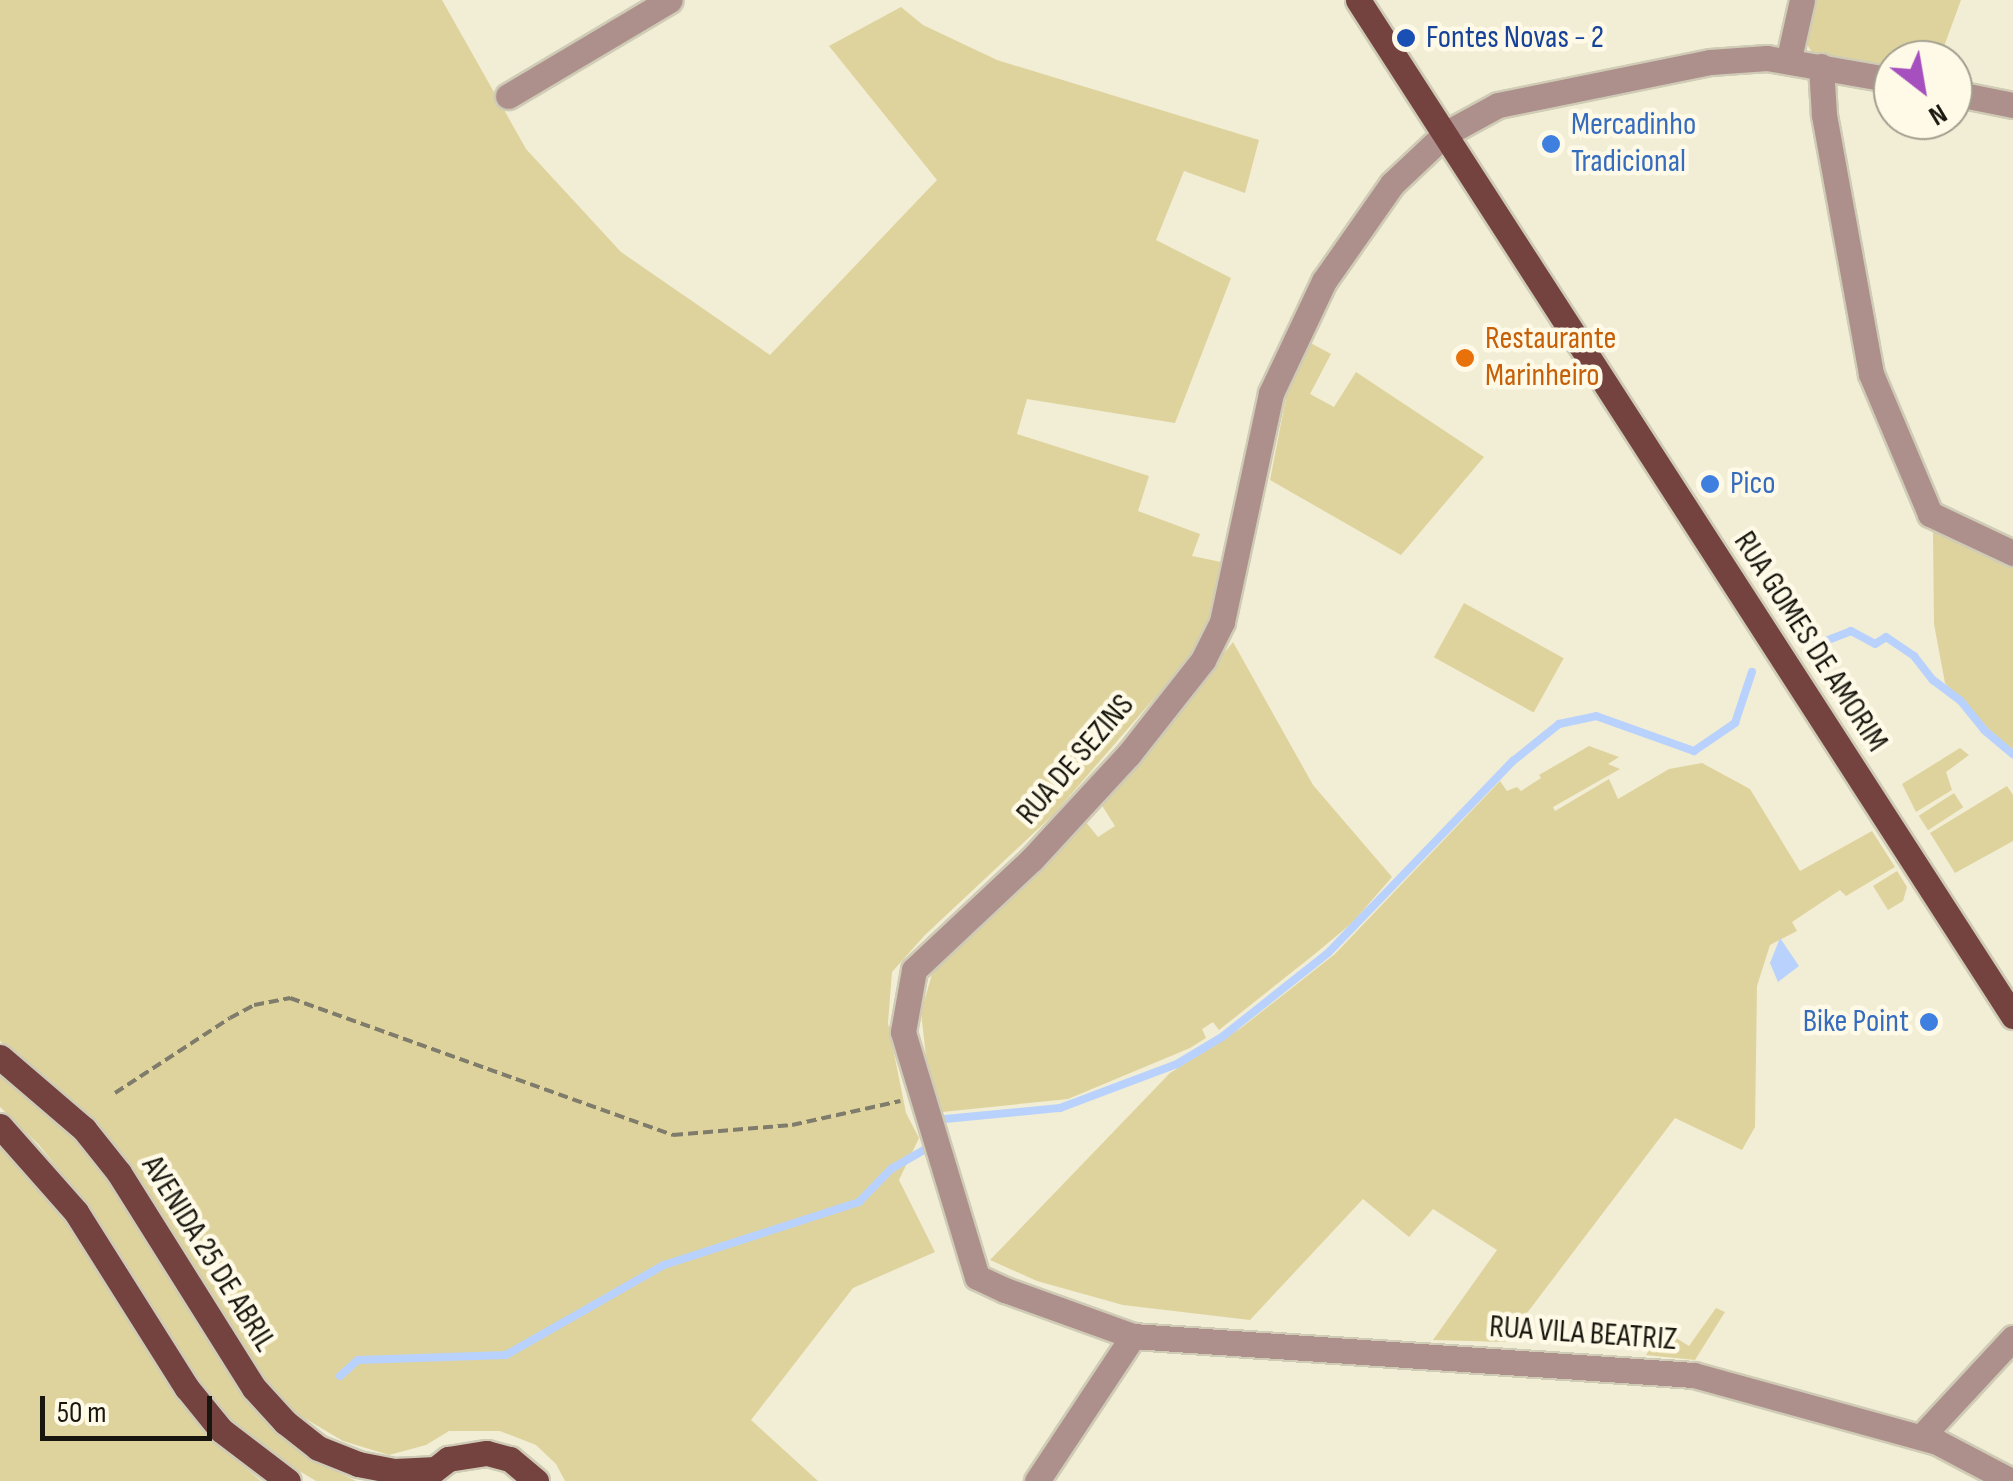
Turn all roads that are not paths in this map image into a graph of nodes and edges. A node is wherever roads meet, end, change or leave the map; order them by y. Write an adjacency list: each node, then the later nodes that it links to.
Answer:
1 (670, 0): 7 (street)
2 (1358, 0): 10 (main road, RUA GOMES DE AMORIM)
3 (1802, 0): 4 (street)
4 (1789, 58): 5 (street, RUA DE SEZINS); 10 (street, RUA DE SEZINS)
5 (1822, 66): 6 (street, RUA DE SEZINS); 11 (street)
6 (1873, 76)
7 (508, 96)
8 (1973, 97): 9 (street)
9 (2013, 105)
10 (1444, 134): 12 (main road, RUA GOMES DE AMORIM); 15 (street, RUA DE SEZINS)
11 (2013, 553)
12 (2013, 1016)
13 (0, 1057): 18 (main road, AVENIDA 25 DE ABRIL)
14 (0, 1126): 19 (main road)
15 (1134, 1336): 17 (street, RUA VILA BEATRIZ); 21 (street)
16 (2013, 1338): 17 (street)
17 (1921, 1437): 22 (street, RUA VILA BEATRIZ)
18 (426, 1475): 20 (main road, AVENIDA 25 DE ABRIL)
19 (288, 1481)
20 (536, 1481)
21 (1037, 1481)
22 (2011, 1481)

